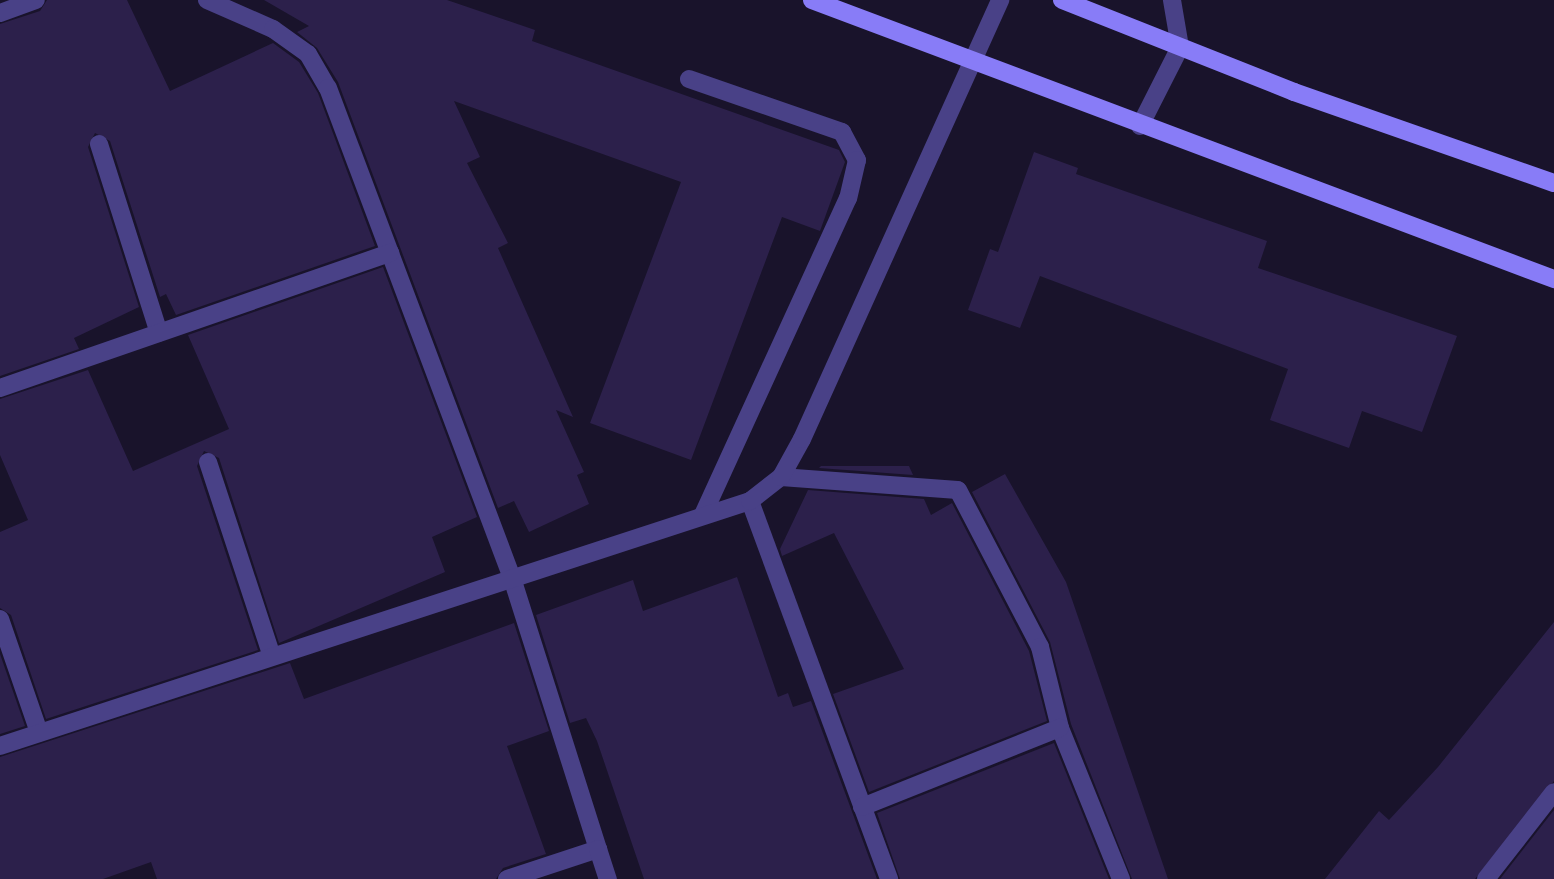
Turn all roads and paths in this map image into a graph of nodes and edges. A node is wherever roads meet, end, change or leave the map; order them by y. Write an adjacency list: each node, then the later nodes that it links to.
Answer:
1 (36, 0): 7 (street)
2 (207, 0): 14 (street)
3 (812, 0): 9 (main road)
4 (1000, 0): 9 (street)
5 (1062, 0): 8 (main road)
6 (1172, 0): 8 (street)
7 (0, 13)
8 (1180, 47): 11 (street); 13 (main road)
9 (974, 63): 11 (main road); 19 (street)
10 (689, 79): 21 (street)
11 (1140, 126): 15 (main road)
12 (99, 144): 16 (street)
13 (1554, 183)
14 (390, 253): 16 (street); 22 (street)
15 (1554, 279)
16 (159, 333): 17 (street)
17 (0, 388)
18 (208, 462): 24 (street)
19 (781, 477): 20 (street); 25 (street)
20 (750, 501): 21 (street); 29 (street)
21 (703, 515): 22 (street)
22 (512, 578): 24 (street); 30 (street)
23 (0, 619): 26 (street)
24 (271, 654): 26 (street)
25 (1060, 728): 29 (street); 34 (street)
26 (39, 732): 27 (street)
27 (0, 746)
28 (1554, 792): 35 (street)
29 (862, 807): 33 (street)
30 (598, 849): 31 (street); 32 (street)
31 (507, 879)
32 (608, 879)
33 (889, 879)
34 (1121, 879)
35 (1486, 879)

